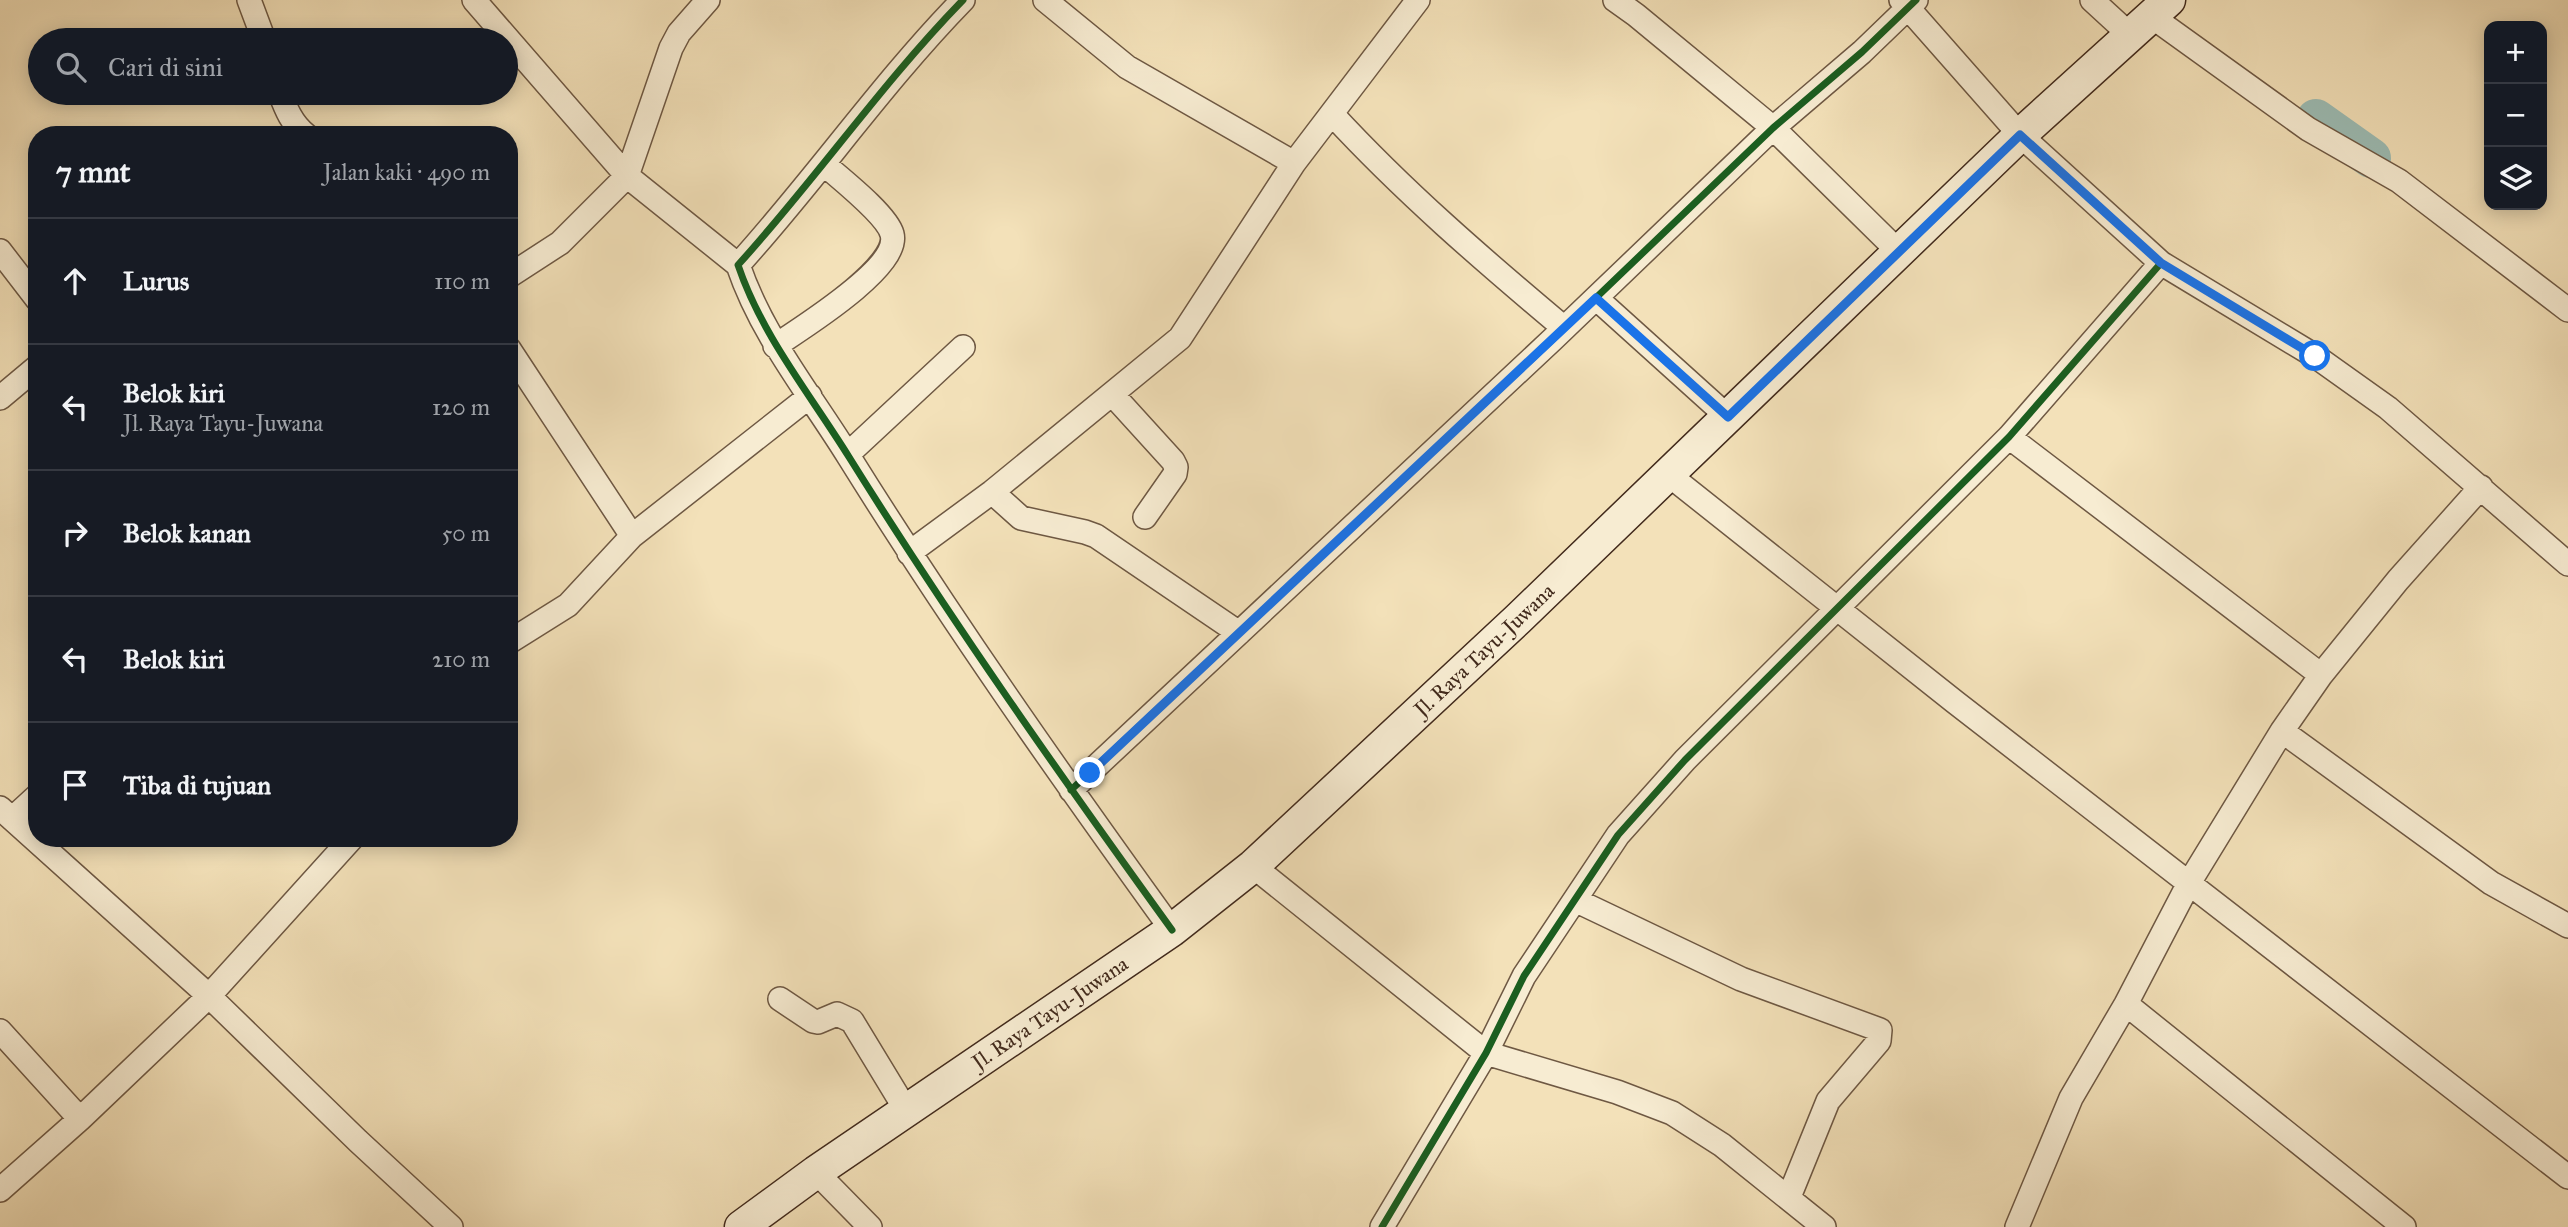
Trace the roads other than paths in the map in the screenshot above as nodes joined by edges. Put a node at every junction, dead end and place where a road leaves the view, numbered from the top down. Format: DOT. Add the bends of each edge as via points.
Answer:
graph roads {
  1 [pos="249,0"];
  2 [pos="474,0"];
  3 [pos="708,0"];
  4 [pos="963,0"];
  5 [pos="1045,0"];
  6 [pos="1418,0"];
  7 [pos="1615,0"];
  8 [pos="2092,0"];
  9 [pos="1908,3"];
  10 [pos="2150,17"];
  11 [pos="260,28"];
  12 [pos="498,28"];
  13 [pos="518,51"];
  14 [pos="285,105"];
  15 [pos="1332,114"];
  16 [pos="296,126"];
  17 [pos="1773,128"];
  18 [pos="2020,135"];
  19 [pos="1294,163"];
  20 [pos="825,165"];
  21 [pos="627,176"];
  22 [pos="0,251"];
  23 [pos="1899,252"];
  24 [pos="2161,263"];
  25 [pos="738,265"];
  26 [pos="518,270"];
  27 [pos="28,287"];
  28 [pos="1596,298"];
  29 [pos="2568,310"];
  30 [pos="1564,328"];
  31 [pos="775,346"];
  32 [pos="962,347"];
  33 [pos="518,363"];
  34 [pos="28,375"];
  35 [pos="1113,394"];
  36 [pos="810,396"];
  37 [pos="0,398"];
  38 [pos="1728,417"];
  39 [pos="2010,437"];
  40 [pos="848,454"];
  41 [pos="1669,475"];
  42 [pos="2482,487"];
  43 [pos="992,492"];
  44 [pos="1144,517"];
  45 [pos="632,536"];
  46 [pos="909,553"];
  47 [pos="2568,564"];
  48 [pos="1837,608"];
  49 [pos="1239,634"];
  50 [pos="518,636"];
  51 [pos="2321,675"];
  52 [pos="2282,731"];
  53 [pos="1071,790"];
  54 [pos="28,801"];
  55 [pos="6,813"];
  56 [pos="28,833"];
  57 [pos="44,847"];
  58 [pos="344,847"];
  59 [pos="1252,866"];
  60 [pos="2189,883"];
  61 [pos="1575,900"];
  62 [pos="2568,926"];
  63 [pos="1172,930"];
  64 [pos="209,996"];
  65 [pos="780,999"];
  66 [pos="2126,1004"];
  67 [pos="0,1031"];
  68 [pos="1486,1053"];
  69 [pos="906,1110"];
  70 [pos="80,1119"];
  71 [pos="816,1172"];
  72 [pos="2568,1177"];
  73 [pos="0,1190"];
  74 [pos="1789,1197"];
  75 [pos="451,1227"];
  76 [pos="741,1227"];
  77 [pos="870,1227"];
  78 [pos="1382,1227"];
  79 [pos="1824,1227"];
  80 [pos="2017,1227"];
  81 [pos="2404,1227"];
  1 -- 11 [label="street"];
  2 -- 12 [label="street"];
  3 -- 21 [label="street" via="671,48"];
  4 -- 20 [label="street"];
  5 -- 19 [label="street" via="1127,66"];
  6 -- 15 [label="street"];
  7 -- 17 [label="street"];
  8 -- 10 [label="street"];
  9 -- 17 [label="street" via="1862,52"];
  9 -- 18 [label="street"];
  10 -- 18 [label="main road, Jl. Raya Tayu-Juwana"];
  10 -- 29 [label="street" via="2308,129 2399,181"];
  13 -- 21 [label="street"];
  14 -- 16 [label="street"];
  15 -- 19 [label="street"];
  15 -- 30 [label="street" via="1382,168"];
  17 -- 23 [label="street"];
  17 -- 28 [label="street"];
  18 -- 23 [label="main road, Jl. Raya Tayu-Juwana"];
  18 -- 24 [label="street"];
  19 -- 35 [label="street" via="1180,338"];
  20 -- 25 [label="street"];
  20 -- 31 [label="street" via="882,218 892,232 893,244 859,285"];
  21 -- 25 [label="street"];
  21 -- 26 [label="street" via="560,243"];
  22 -- 27 [label="street"];
  23 -- 38 [label="main road, Jl. Raya Tayu-Juwana"];
  24 -- 39 [label="street"];
  24 -- 42 [label="street" via="2315,356 2388,408"];
  25 -- 31 [label="street"];
  28 -- 30 [label="street"];
  28 -- 38 [label="street"];
  30 -- 49 [label="street"];
  31 -- 36 [label="street"];
  32 -- 40 [label="street"];
  33 -- 45 [label="street"];
  34 -- 37 [label="street"];
  35 -- 43 [label="street"];
  35 -- 44 [label="street" via="1175,464 1175,474"];
  36 -- 40 [label="street"];
  36 -- 45 [label="street"];
  38 -- 41 [label="main road, Jl. Raya Tayu-Juwana"];
  39 -- 48 [label="street"];
  39 -- 51 [label="street"];
  40 -- 46 [label="street"];
  41 -- 48 [label="street"];
  41 -- 59 [label="main road, Jl. Raya Tayu-Juwana"];
  42 -- 47 [label="street"];
  42 -- 51 [label="street"];
  43 -- 46 [label="street"];
  43 -- 49 [label="street" via="1021,518 1096,536"];
  45 -- 50 [label="street" via="568,605"];
  46 -- 53 [label="street"];
  48 -- 60 [label="street"];
  48 -- 61 [label="street" via="1685,760 1619,835"];
  49 -- 53 [label="street"];
  51 -- 52 [label="street"];
  52 -- 60 [label="street"];
  52 -- 62 [label="street" via="2491,883"];
  53 -- 63 [label="street"];
  54 -- 55 [label="street"];
  55 -- 56 [label="street"];
  57 -- 64 [label="street"];
  58 -- 64 [label="street"];
  59 -- 63 [label="main road, Jl. Raya Tayu-Juwana"];
  59 -- 68 [label="street"];
  60 -- 66 [label="street"];
  60 -- 72 [label="street"];
  61 -- 68 [label="street" via="1524,976"];
  61 -- 74 [label="street" via="1741,979 1880,1030 1878,1041 1828,1101"];
  63 -- 69 [label="main road, Jl. Raya Tayu-Juwana"];
  64 -- 70 [label="street"];
  64 -- 75 [label="street"];
  65 -- 69 [label="street" via="813,1021 837,1014 852,1021"];
  66 -- 80 [label="street" via="2071,1098"];
  66 -- 81 [label="street"];
  67 -- 70 [label="street"];
  68 -- 74 [label="street" via="1672,1113"];
  68 -- 78 [label="street"];
  69 -- 71 [label="main road, Jl. Raya Tayu-Juwana"];
  70 -- 73 [label="street"];
  71 -- 76 [label="main road, Jl. Raya Tayu-Juwana"];
  71 -- 77 [label="street"];
  74 -- 79 [label="street"];
}
